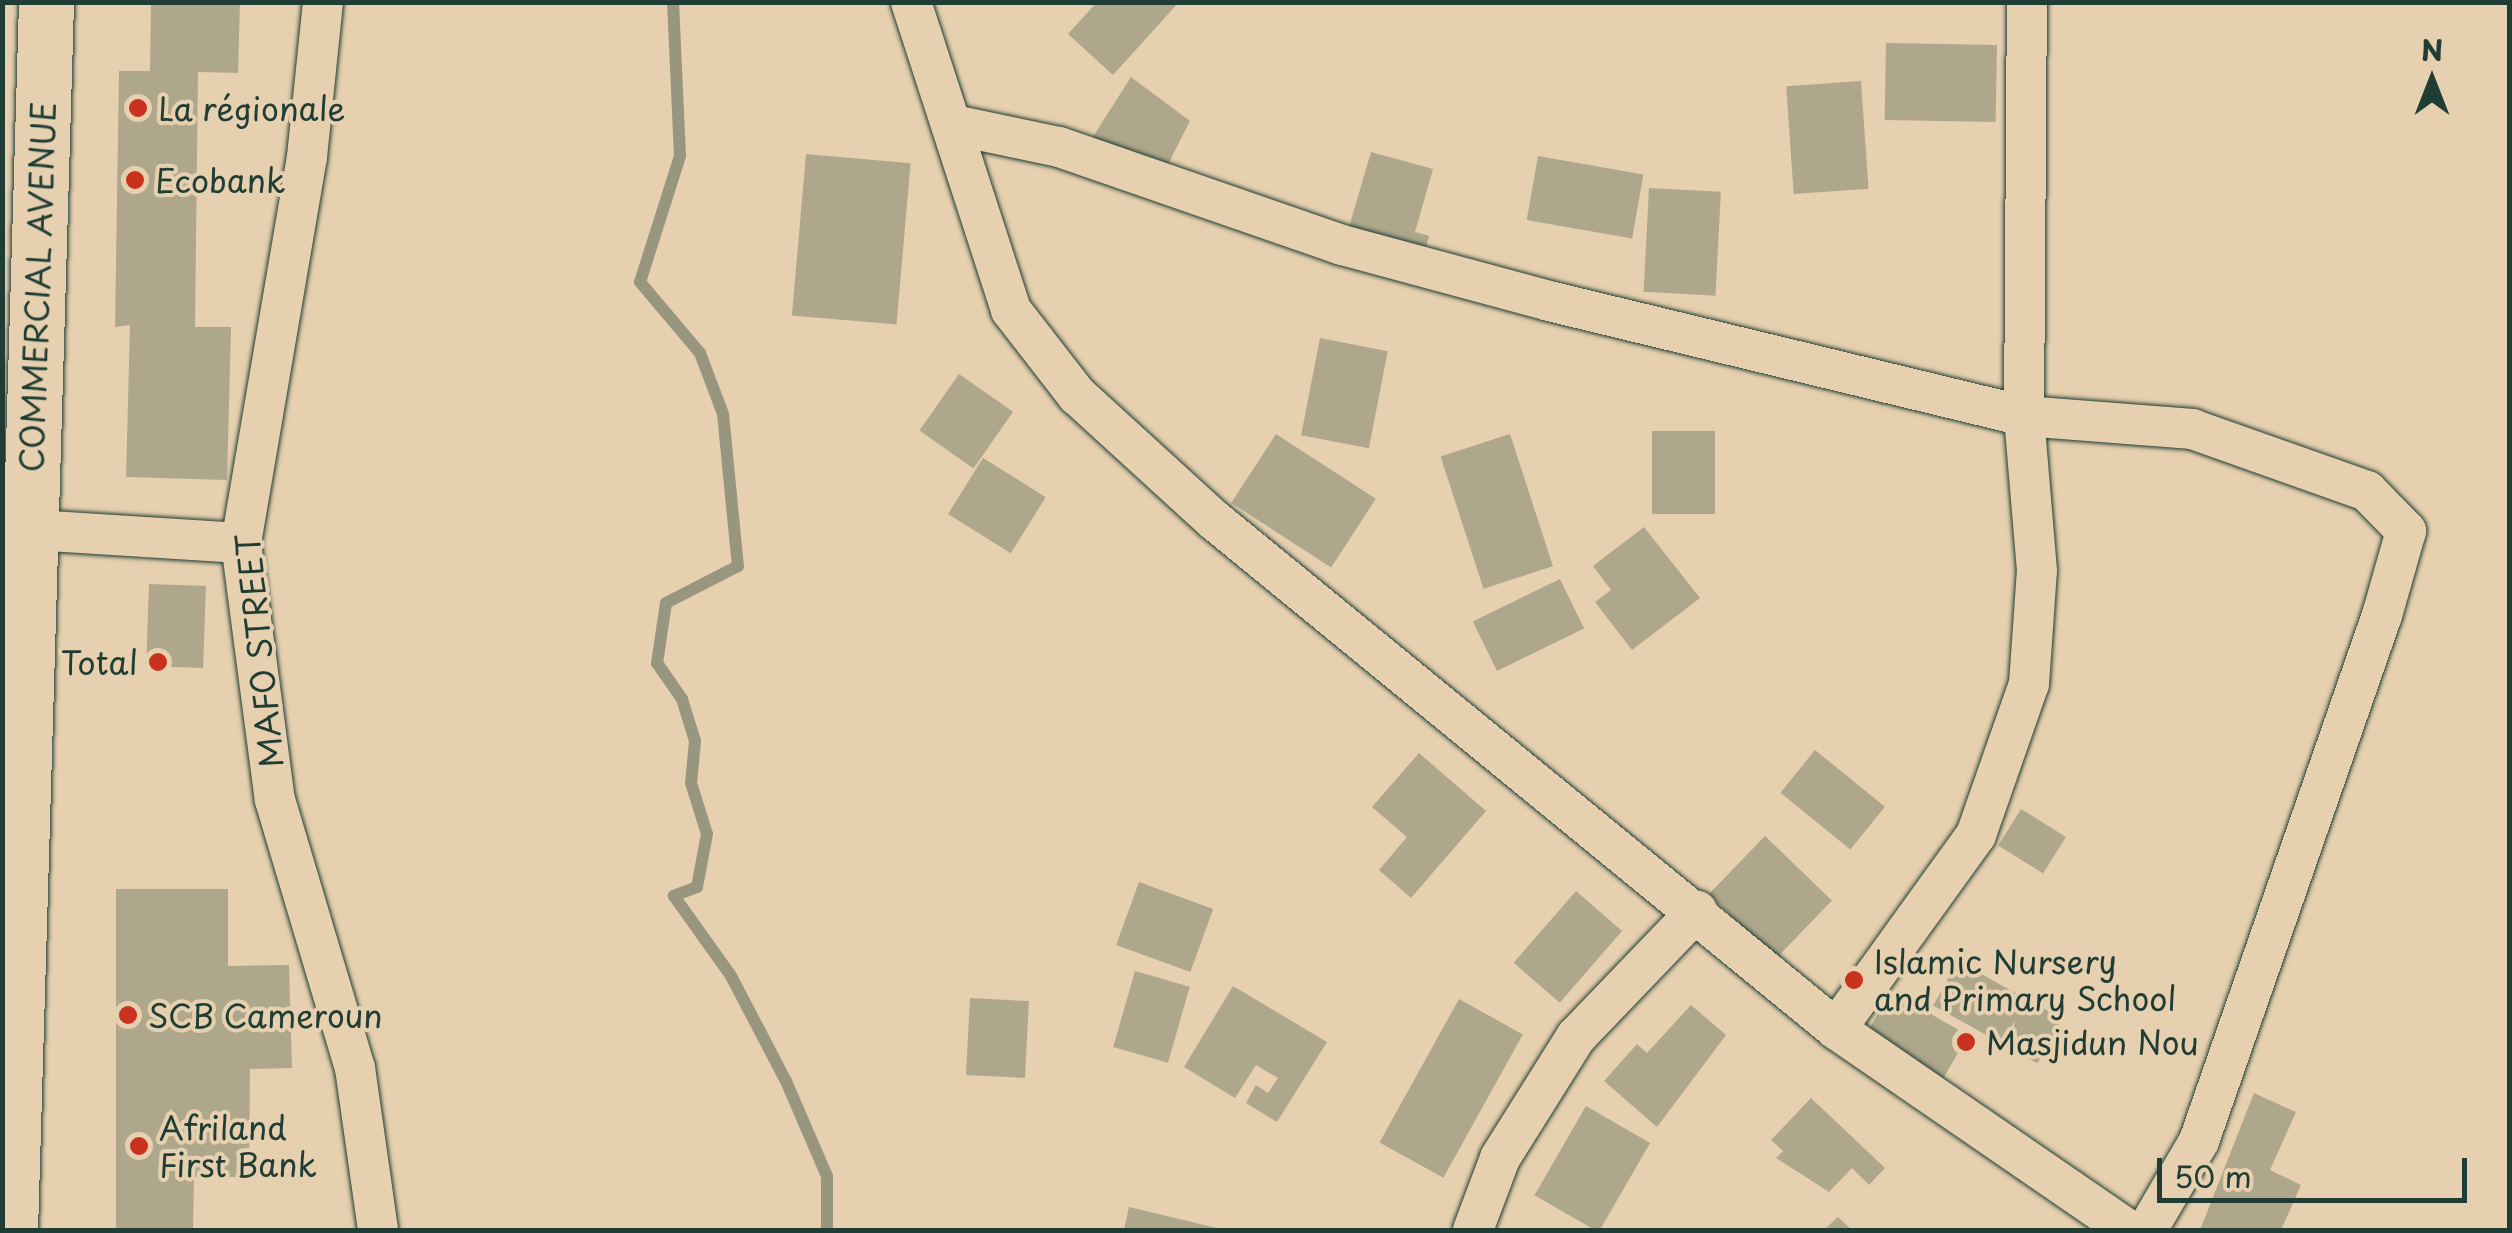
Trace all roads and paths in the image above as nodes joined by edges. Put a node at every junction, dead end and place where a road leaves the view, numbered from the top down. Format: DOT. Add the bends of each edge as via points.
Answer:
graph roads {
  1 [pos="46,2"];
  2 [pos="323,2"];
  3 [pos="911,2"];
  4 [pos="2027,2"];
  5 [pos="958,126"];
  6 [pos="19,378"];
  7 [pos="2024,416"];
  8 [pos="15,528"];
  9 [pos="242,543"];
  10 [pos="1697,911"];
  11 [pos="1836,1028"];
  12 [pos="8,1151"];
  13 [pos="10,1230"];
  14 [pos="378,1230"];
  15 [pos="1473,1230"];
  16 [pos="2129,1230"];
  17 [pos="2147,1230"];
  1 -- 6 [label="main road, COMMERCIAL AVENUE"];
  2 -- 9 [label="street, MAFO STREET"];
  3 -- 5 [label="street"];
  4 -- 7 [label="street"];
  5 -- 7 [label="street" via="1058,147 1342,244 1550,302"];
  5 -- 10 [label="street" via="1011,310 1077,394 1214,520"];
  6 -- 8 [label="main road, COMMERCIAL AVENUE"];
  7 -- 11 [label="street" via="2037,571 2028,684 1976,835"];
  7 -- 17 [label="street" via="2192,430 2367,491 2406,532 2212,1107"];
  8 -- 9 [label="street"];
  8 -- 12 [label="main road, COMMERCIAL AVENUE"];
  9 -- 14 [label="street, MAFO STREET" via="275,800 355,1068"];
  10 -- 11 [label="street"];
  10 -- 15 [label="street" via="1576,1037 1500,1158"];
  11 -- 16 [label="street"];
  12 -- 13 [label="main road, COMMERCIAL AVENUE"];
}
